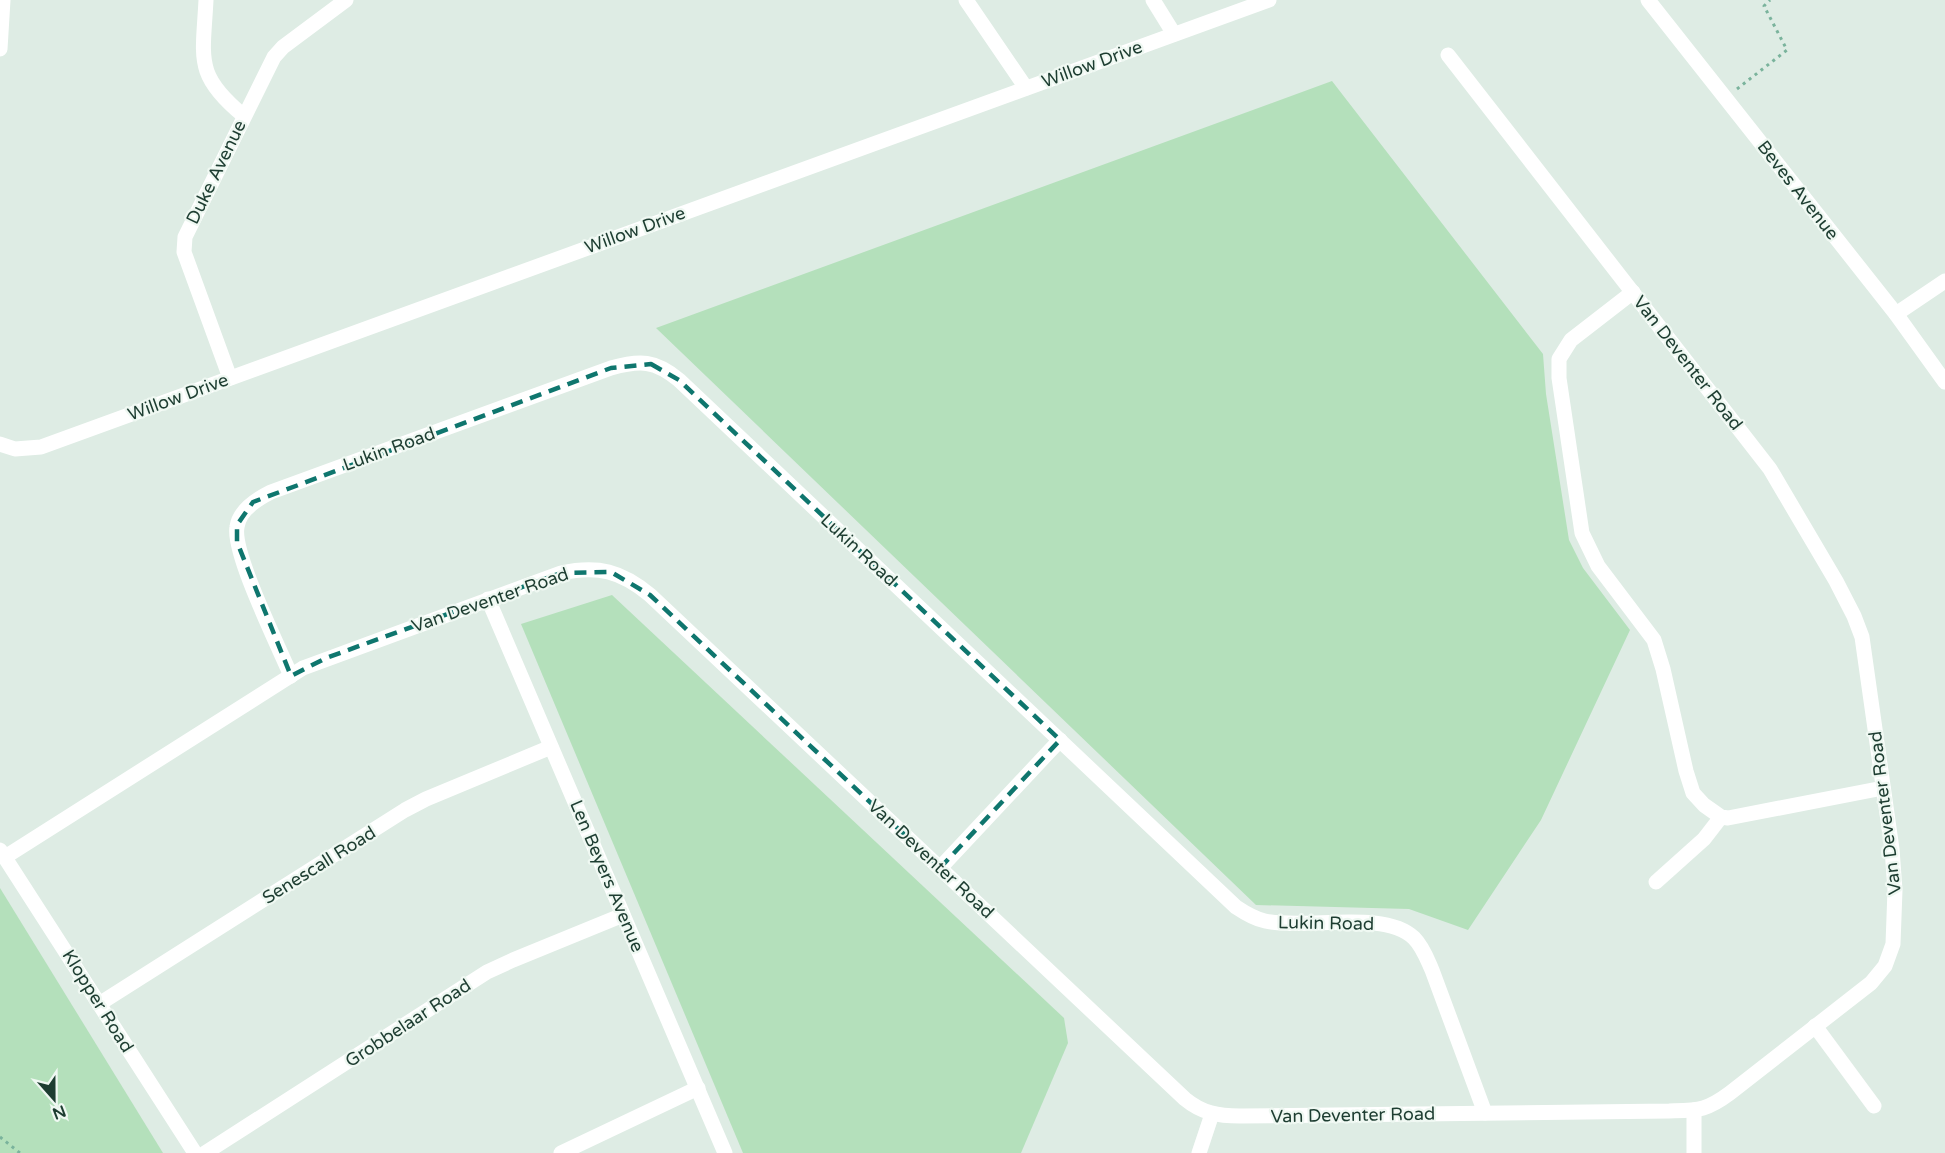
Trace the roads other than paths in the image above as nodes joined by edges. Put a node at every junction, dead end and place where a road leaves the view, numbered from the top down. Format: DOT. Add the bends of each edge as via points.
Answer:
graph roads {
  1 [pos="3,0"];
  2 [pos="206,0"];
  3 [pos="346,0"];
  4 [pos="966,0"];
  5 [pos="1153,0"];
  6 [pos="1269,0"];
  7 [pos="1648,0"];
  8 [pos="1174,34"];
  9 [pos="0,49"];
  10 [pos="1448,55"];
  11 [pos="1026,88"];
  12 [pos="244,116"];
  13 [pos="1945,281"];
  14 [pos="1633,292"];
  15 [pos="1896,314"];
  16 [pos="230,378"];
  17 [pos="1945,382"];
  18 [pos="0,444"];
  19 [pos="488,600"];
  20 [pos="291,676"];
  21 [pos="1060,740"];
  22 [pos="550,747"];
  23 [pos="1883,788"];
  24 [pos="1721,817"];
  25 [pos="2,853"];
  26 [pos="940,868"];
  27 [pos="1656,882"];
  28 [pos="623,915"];
  29 [pos="99,1004"];
  30 [pos="1815,1026"];
  31 [pos="698,1088"];
  32 [pos="1874,1106"];
  33 [pos="1694,1110"];
  34 [pos="1485,1113"];
  35 [pos="1212,1114"];
  36 [pos="195,1153"];
  37 [pos="205,1153"];
  38 [pos="561,1153"];
  39 [pos="725,1153"];
  40 [pos="1199,1153"];
  41 [pos="1694,1153"];
  1 -- 9 [label="street"];
  2 -- 12 [label="street" via="204,56 208,77 222,97"];
  3 -- 12 [label="street, Duke Avenue" via="278,51"];
  4 -- 11 [label="street"];
  5 -- 8 [label="street"];
  6 -- 8 [label="street, Willow Drive"];
  7 -- 15 [label="street, Beves Avenue"];
  8 -- 11 [label="street, Willow Drive"];
  10 -- 14 [label="street, Van Deventer Road"];
  11 -- 16 [label="street, Willow Drive"];
  12 -- 16 [label="street, Duke Avenue" via="184,243"];
  13 -- 15 [label="street"];
  14 -- 23 [label="street, Van Deventer Road" via="1776,477 1854,616 1863,643"];
  14 -- 24 [label="street" via="1571,340 1560,359 1559,386 1579,518 1593,559 1654,640 1690,785 1698,799"];
  15 -- 17 [label="street, Beves Avenue"];
  16 -- 18 [label="street, Willow Drive" via="41,447 15,449"];
  19 -- 20 [label="street, Van Deventer Road" via="326,658"];
  19 -- 22 [label="street, Len Beyers Avenue"];
  19 -- 26 [label="street, Van Deventer Road" via="578,569 611,572 627,578 650,595"];
  20 -- 21 [label="street, Lukin Road" via="237,542 237,525 254,501 611,368 644,362 679,380"];
  20 -- 25 [label="street, Van Deventer Road"];
  21 -- 26 [label="street"];
  21 -- 34 [label="street, Lukin Road" via="1249,915 1277,923 1384,924 1414,938 1431,970"];
  22 -- 28 [label="street, Len Beyers Avenue"];
  22 -- 29 [label="street, Senescall Road" via="405,810"];
  23 -- 24 [label="street"];
  23 -- 30 [label="street, Van Deventer Road" via="1894,867 1893,944 1879,976"];
  24 -- 27 [label="street" via="1704,839"];
  25 -- 29 [label="street, Klopper Road"];
  26 -- 35 [label="street, Van Deventer Road" via="1185,1099"];
  28 -- 31 [label="street, Len Beyers Avenue"];
  28 -- 37 [label="street, Grobbelaar Road" via="487,972"];
  29 -- 36 [label="street, Klopper Road"];
  30 -- 32 [label="street"];
  30 -- 33 [label="street, Van Deventer Road" via="1720,1101"];
  31 -- 38 [label="street"];
  31 -- 39 [label="street, Len Beyers Avenue"];
  33 -- 34 [label="street, Van Deventer Road"];
  33 -- 41 [label="street"];
  34 -- 35 [label="street, Van Deventer Road"];
  35 -- 40 [label="street"];
}
